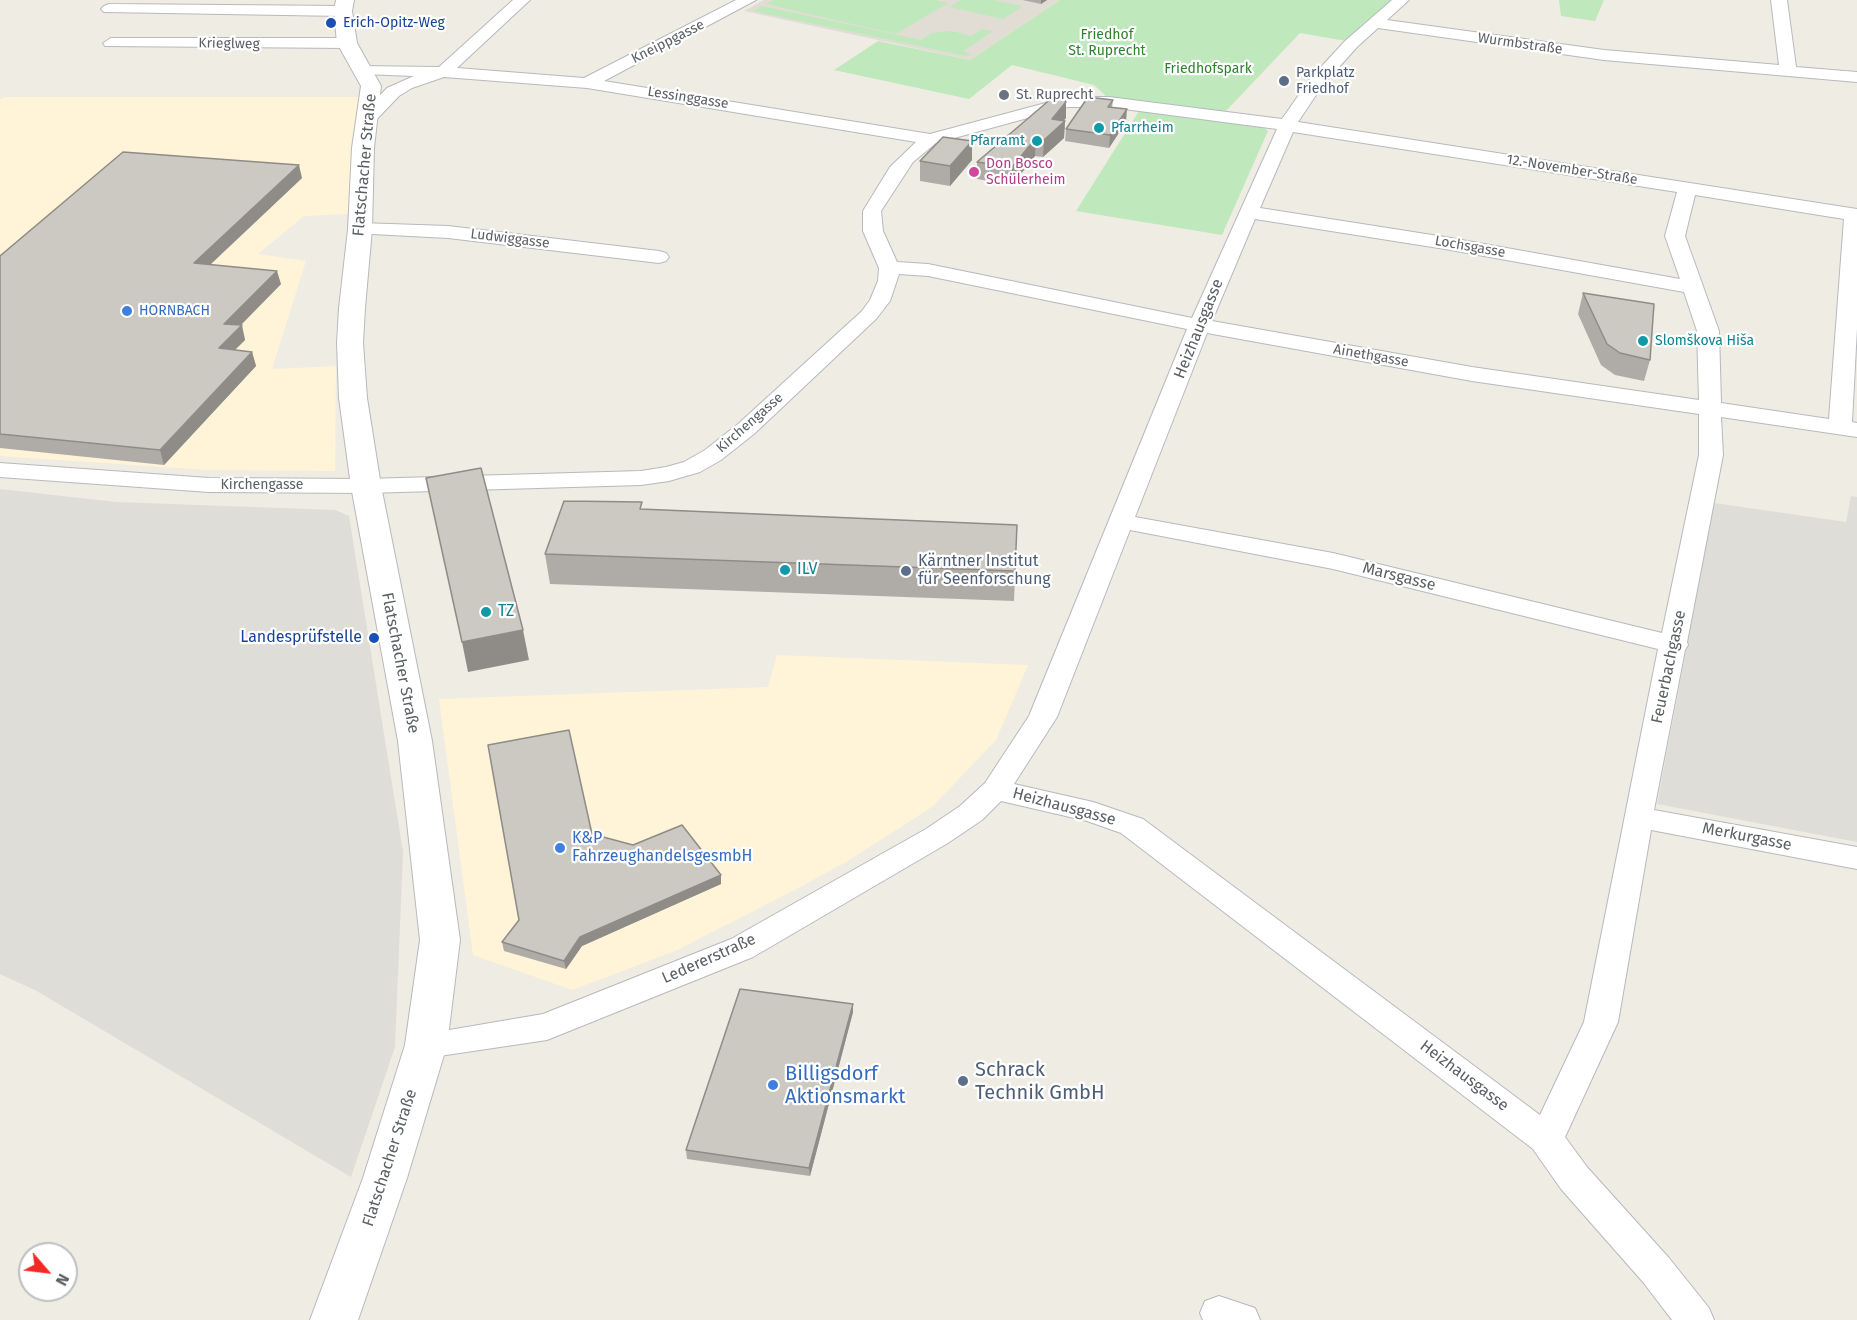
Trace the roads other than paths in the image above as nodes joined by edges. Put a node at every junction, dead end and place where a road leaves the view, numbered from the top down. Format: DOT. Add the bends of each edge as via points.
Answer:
graph roads {
  1 [pos="522,0"];
  2 [pos="748,0"];
  3 [pos="1779,0"];
  4 [pos="344,6"];
  5 [pos="109,9"];
  6 [pos="1388,11"];
  7 [pos="111,43"];
  8 [pos="347,43"];
  9 [pos="363,69"];
  10 [pos="1788,70"];
  11 [pos="443,72"];
  12 [pos="1857,77"];
  13 [pos="587,83"];
  14 [pos="369,117"];
  15 [pos="1287,125"];
  16 [pos="930,139"];
  17 [pos="1687,189"];
  18 [pos="1248,212"];
  19 [pos="1856,215"];
  20 [pos="360,229"];
  21 [pos="659,257"];
  22 [pos="889,268"];
  23 [pos="1692,287"];
  24 [pos="1202,326"];
  25 [pos="1709,410"];
  26 [pos="1848,429"];
  27 [pos="0,470"];
  28 [pos="366,486"];
  29 [pos="1120,521"];
  30 [pos="1675,645"];
  31 [pos="995,790"];
  32 [pos="1638,817"];
  33 [pos="1857,858"];
  34 [pos="426,1045"];
  35 [pos="1546,1139"];
  36 [pos="334,1320"];
  37 [pos="1695,1320"];
  1 -- 11 [label="street"];
  2 -- 13 [label="street, Kneippgasse"];
  3 -- 10 [label="street"];
  4 -- 5 [label="street"];
  4 -- 8 [label="street, Flatschacher Straße"];
  6 -- 10 [label="street, Wurmbstraße" via="1582,52"];
  6 -- 15 [label="street, Heizhausgasse" via="1316,83"];
  7 -- 8 [label="street, Krieglweg"];
  8 -- 9 [label="street, Flatschacher Straße"];
  9 -- 11 [label="street, Lessinggasse"];
  9 -- 14 [label="street, Flatschacher Straße" via="371,86"];
  10 -- 12 [label="street, Wurmbstraße"];
  11 -- 13 [label="street, Lessinggasse"];
  11 -- 14 [label="street, Lessinggasse" via="406,84"];
  13 -- 16 [label="street, Lessinggasse"];
  14 -- 20 [label="street, Flatschacher Straße" via="363,148"];
  15 -- 16 [label="street" via="1109,102 1068,102"];
  15 -- 17 [label="street, 12.-November-Straße"];
  15 -- 18 [label="street, Heizhausgasse"];
  16 -- 22 [label="street" via="896,171 872,211 873,231"];
  17 -- 19 [label="street, 12.-November-Straße"];
  17 -- 23 [label="street, Feuerbachgasse" via="1675,236"];
  18 -- 23 [label="street, Lochsgasse"];
  18 -- 24 [label="street, Heizhausgasse"];
  19 -- 26 [label="street"];
  20 -- 21 [label="street, Ludwiggasse" via="448,232"];
  20 -- 28 [label="street, Flatschacher Straße" via="350,343 353,398"];
  22 -- 24 [label="street, Ainethgasse" via="928,270"];
  22 -- 28 [label="street, Kirchengasse" via="880,301 869,315 746,429 692,467 641,478"];
  23 -- 25 [label="street, Feuerbachgasse" via="1708,331"];
  24 -- 25 [label="street, Ainethgasse"];
  24 -- 29 [label="street, Heizhausgasse"];
  25 -- 26 [label="street, Ainethgasse"];
  25 -- 30 [label="street, Feuerbachgasse" via="1711,455"];
  27 -- 28 [label="street, Kirchengasse" via="208,484"];
  28 -- 34 [label="street, Flatschacher Straße" via="415,741 440,940"];
  29 -- 30 [label="street, Marsgasse" via="1333,561"];
  29 -- 31 [label="street, Heizhausgasse" via="1043,717"];
  30 -- 32 [label="street, Feuerbachgasse"];
  31 -- 34 [label="street, Ledererstraße" via="971,813 937,836 742,948 547,1027"];
  31 -- 35 [label="street, Heizhausgasse" via="1093,812 1132,826"];
  32 -- 33 [label="street, Merkurgasse"];
  32 -- 35 [label="street, Feuerbachgasse" via="1601,1022"];
  34 -- 36 [label="street, Flatschacher Straße" via="385,1178"];
  35 -- 37 [label="street, Heizhausgasse" via="1574,1178"];
}
